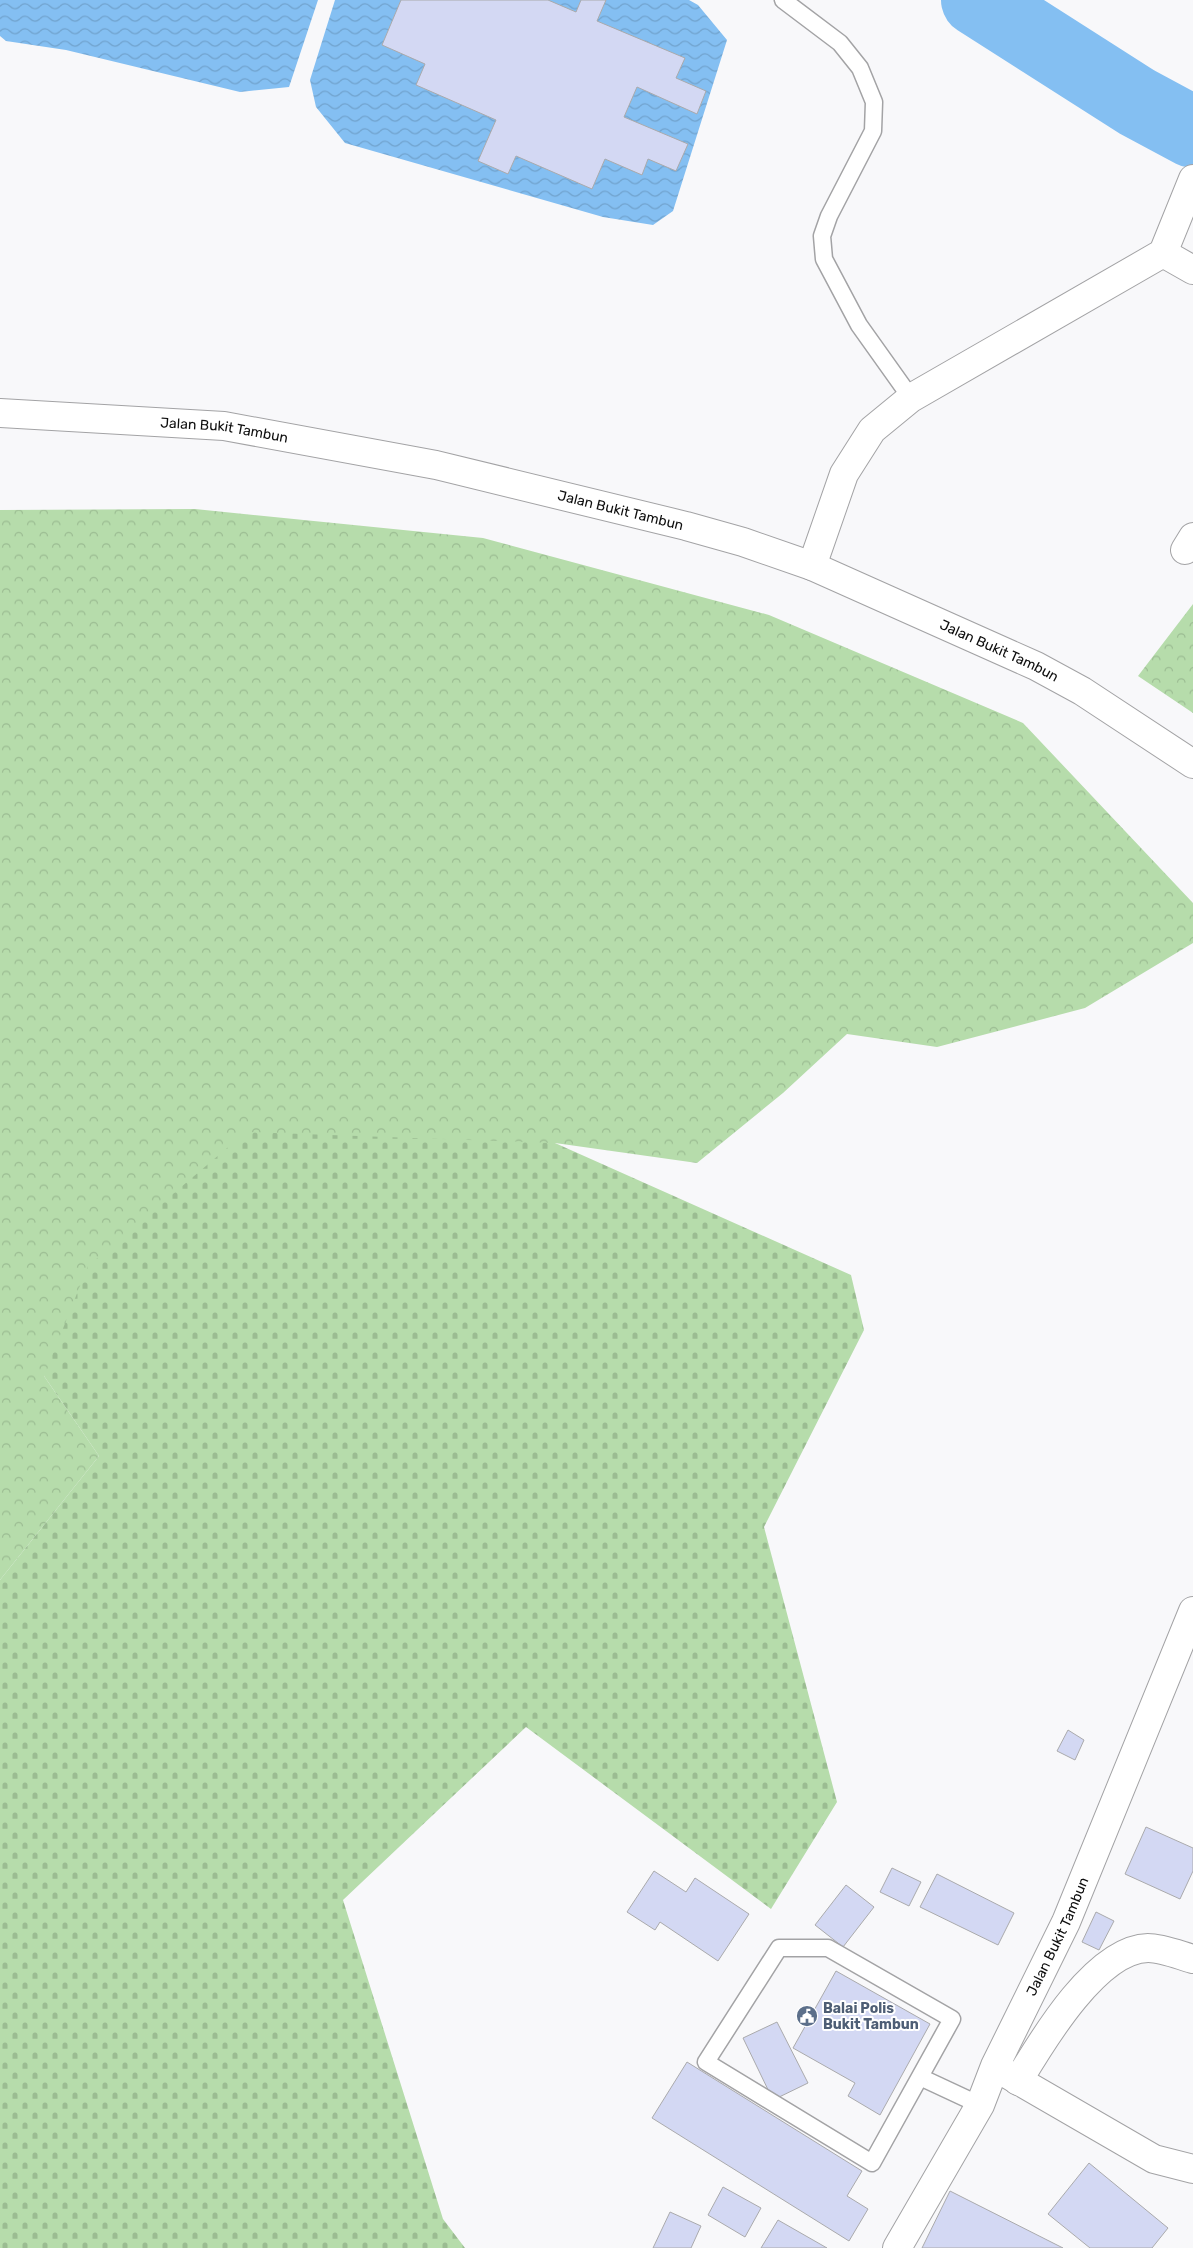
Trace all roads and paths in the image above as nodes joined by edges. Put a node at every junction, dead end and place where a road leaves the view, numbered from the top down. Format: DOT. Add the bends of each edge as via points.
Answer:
graph roads {
  1 [pos="783,0"];
  2 [pos="1193,179"];
  3 [pos="1163,253"];
  4 [pos="1193,270"];
  5 [pos="911,398"];
  6 [pos="0,413"];
  7 [pos="812,566"];
  8 [pos="1193,764"];
  9 [pos="1193,1611"];
  10 [pos="1193,1959"];
  11 [pos="994,2066"];
  12 [pos="920,2077"];
  13 [pos="1018,2081"];
  14 [pos="980,2105"];
  15 [pos="1193,2169"];
  16 [pos="897,2248"];
  1 -- 5 [label="lane" via="840,43 860,68 874,102 873,131 822,236 824,259 859,325"];
  2 -- 3 [label="street"];
  3 -- 4 [label="street"];
  3 -- 5 [label="street"];
  5 -- 7 [label="street" via="872,430 844,474"];
  6 -- 7 [label="street, Jalan Bukit Tambun" via="224,426 436,465 686,526"];
  7 -- 8 [label="street, Jalan Bukit Tambun" via="1036,666 1082,691"];
  9 -- 11 [label="street, Jalan Bukit Tambun" via="1066,1922"];
  10 -- 13 [label="street" via="1149,1948 1111,1961 1086,1984 1048,2033"];
  11 -- 13 [label="street"];
  11 -- 14 [label="street, Jalan Bukit Tambun"];
  12 -- 12 [label="lane" via="872,2163 706,2062 779,1948 828,1948 952,2019"];
  12 -- 14 [label="lane"];
  13 -- 15 [label="street" via="1154,2159"];
  14 -- 16 [label="street, Jalan Bukit Tambun"];
}
